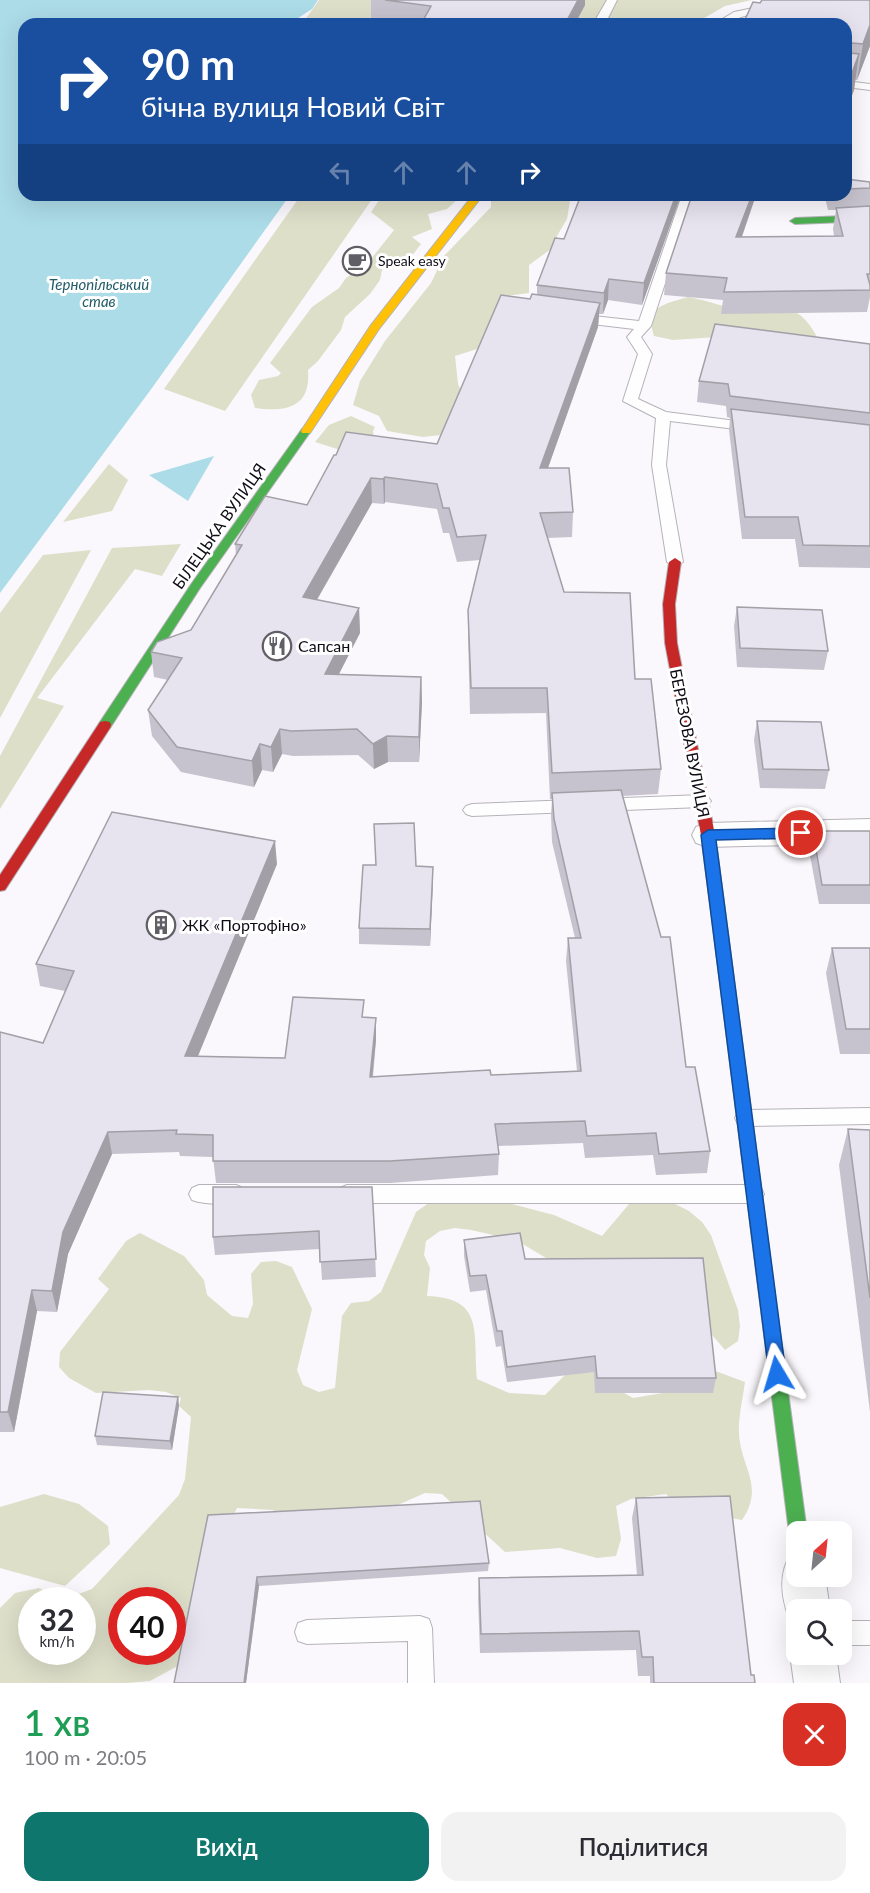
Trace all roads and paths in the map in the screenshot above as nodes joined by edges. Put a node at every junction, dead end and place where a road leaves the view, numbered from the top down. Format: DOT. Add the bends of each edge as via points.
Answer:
graph roads {
  1 [pos="612,0"];
  2 [pos="786,10"];
  3 [pos="602,18"];
  4 [pos="729,18"];
  5 [pos="852,85"];
  6 [pos="870,87"];
  7 [pos="473,201"];
  8 [pos="686,201"];
  9 [pos="870,218"];
  10 [pos="795,221"];
  11 [pos="563,316"];
  12 [pos="644,326"];
  13 [pos="663,416"];
  14 [pos="766,428"];
  15 [pos="675,562"];
  16 [pos="702,801"];
  17 [pos="472,810"];
  18 [pos="870,831"];
  19 [pos="708,835"];
  20 [pos="0,886"];
  21 [pos="870,1116"];
  22 [pos="745,1118"];
  23 [pos="199,1194"];
  24 [pos="258,1194"];
  25 [pos="329,1194"];
  26 [pos="754,1194"];
  27 [pos="797,1521"];
  28 [pos="307,1632"];
  29 [pos="852,1633"];
  30 [pos="870,1633"];
  31 [pos="815,1665"];
  32 [pos="421,1683"];
  33 [pos="817,1683"];
  1 -- 3 [label="lane"];
  2 -- 4 [label="lane" via="752,9"];
  5 -- 6 [label="lane"];
  7 -- 20 [label="street, БІЛЕЦЬКА ВУЛИЦЯ" via="375,327 196,586"];
  8 -- 12 [label="lane"];
  9 -- 10 [label="street"];
  11 -- 12 [label="lane"];
  12 -- 13 [label="lane" via="634,337 645,354 630,401"];
  13 -- 14 [label="lane"];
  13 -- 15 [label="lane" via="659,465"];
  15 -- 16 [label="street, БЕРЕЗОВА ВУЛИЦЯ" via="669,604 671,643"];
  16 -- 17 [label="lane"];
  16 -- 19 [label="street, БЕРЕЗОВА ВУЛИЦЯ"];
  18 -- 19 [label="street"];
  19 -- 22 [label="street, БЕРЕЗОВА ВУЛИЦЯ"];
  21 -- 22 [label="lane"];
  22 -- 26 [label="street, БЕРЕЗОВА ВУЛИЦЯ"];
  23 -- 24 [label="lane"];
  25 -- 26 [label="lane"];
  26 -- 27 [label="street, БЕРЕЗОВА ВУЛИЦЯ"];
  28 -- 32 [label="lane" via="420,1628"];
  29 -- 30 [label="lane"];
  31 -- 33 [label="street"];
}
